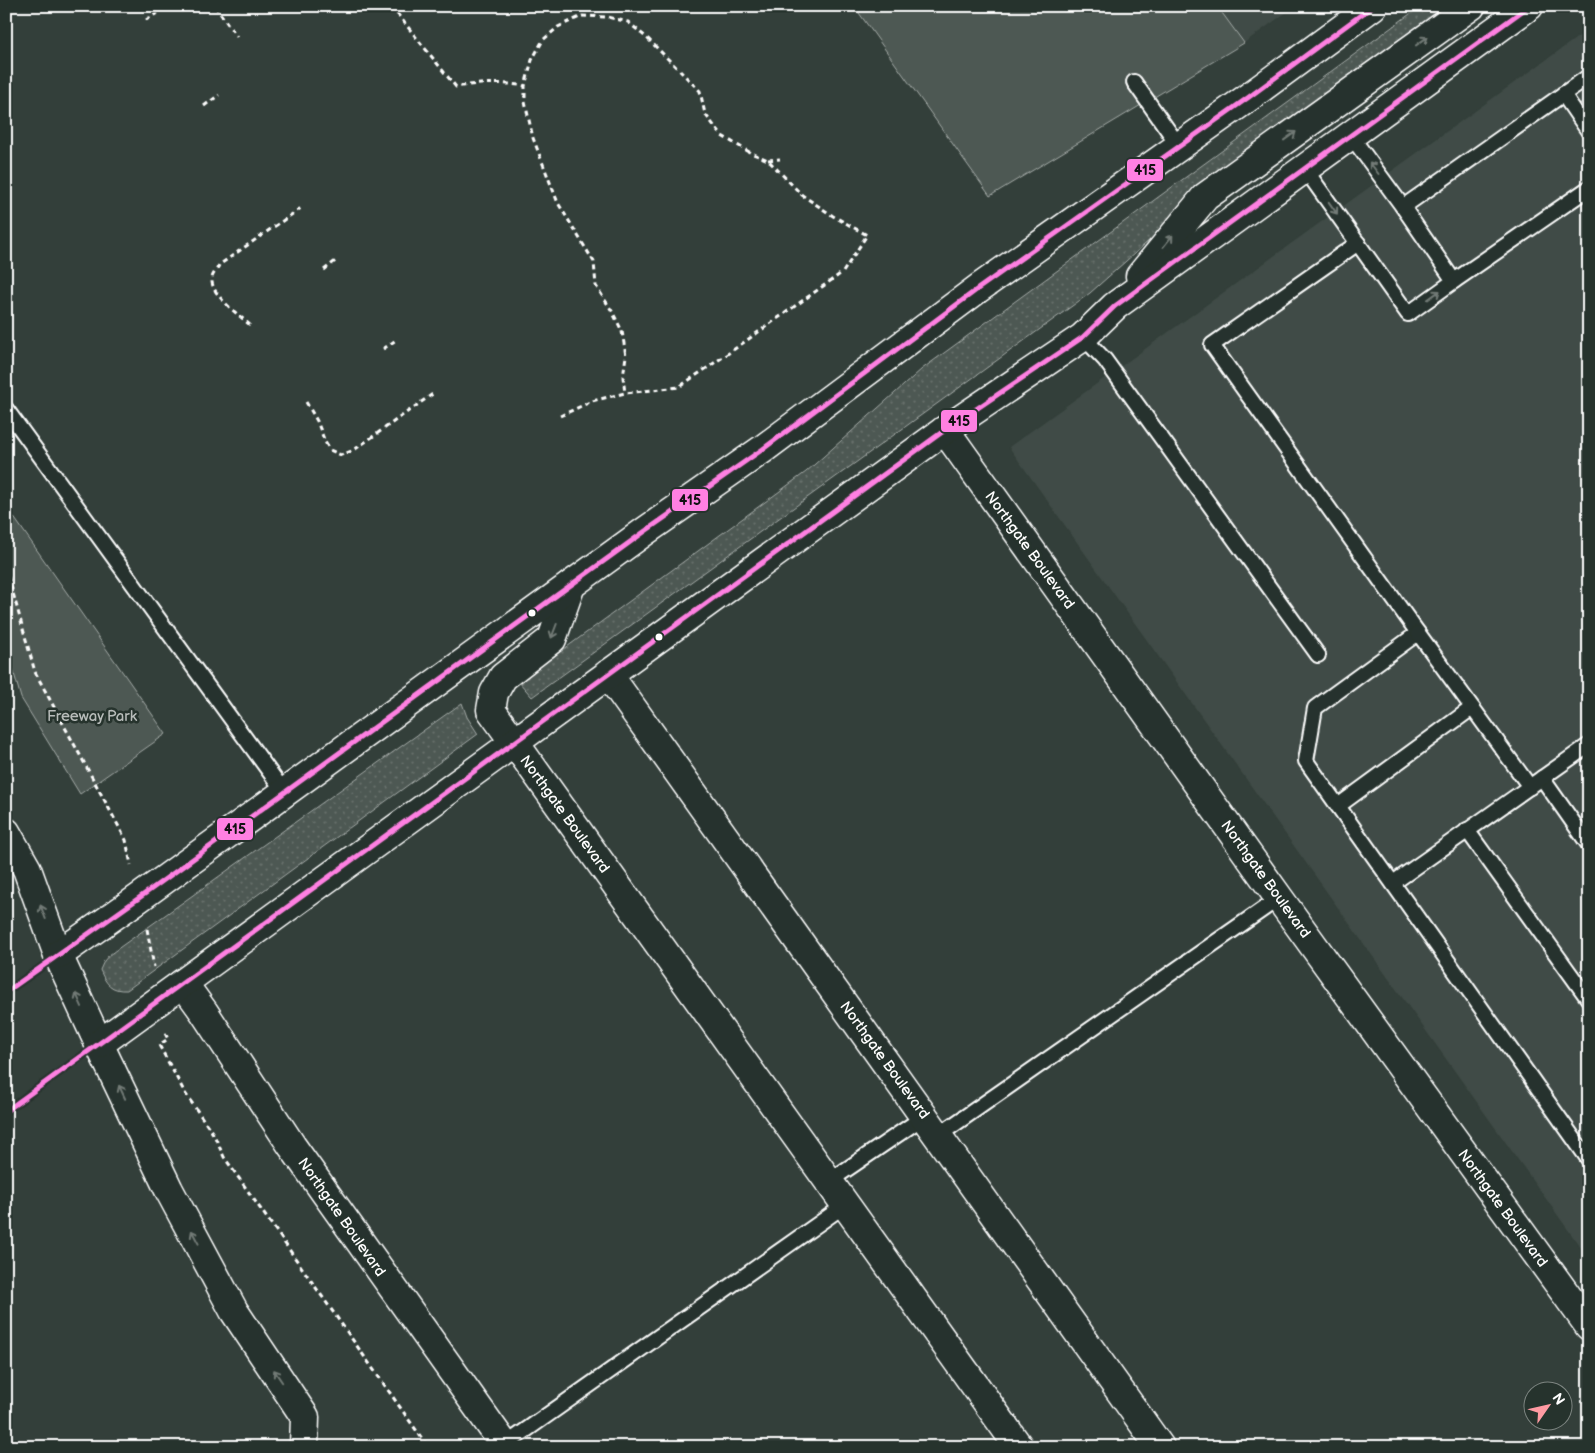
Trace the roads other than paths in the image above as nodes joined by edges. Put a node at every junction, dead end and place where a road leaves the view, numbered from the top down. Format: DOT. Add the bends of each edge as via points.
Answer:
graph roads {
  1 [pos="1373,6"];
  2 [pos="1472,6"];
  3 [pos="1528,6"];
  4 [pos="1589,76"];
  5 [pos="1134,82"];
  6 [pos="1563,94"];
  7 [pos="1589,132"];
  8 [pos="1351,136"];
  9 [pos="1179,146"];
  10 [pos="1305,169"];
  11 [pos="1589,188"];
  12 [pos="1403,207"];
  13 [pos="1358,242"];
  14 [pos="1454,280"];
  15 [pos="1115,306"];
  16 [pos="1083,337"];
  17 [pos="6,409"];
  18 [pos="945,430"];
  19 [pos="571,585"];
  20 [pos="1418,633"];
  21 [pos="1318,655"];
  22 [pos="608,674"];
  23 [pos="1472,708"];
  24 [pos="514,742"];
  25 [pos="1589,745"];
  26 [pos="1536,782"];
  27 [pos="285,793"];
  28 [pos="1338,806"];
  29 [pos="1467,830"];
  30 [pos="6,832"];
  31 [pos="1589,845"];
  32 [pos="1393,883"];
  33 [pos="1279,898"];
  34 [pos="58,955"];
  35 [pos="183,983"];
  36 [pos="1589,1000"];
  37 [pos="99,1044"];
  38 [pos="932,1126"];
  39 [pos="1589,1160"];
  40 [pos="828,1182"];
  41 [pos="845,1205"];
  42 [pos="1589,1326"];
  43 [pos="505,1446"];
  44 [pos="304,1447"];
  45 [pos="1019,1447"];
  46 [pos="1160,1447"];
  1 -- 9 [label="main road"];
  15 -- 2 [label="main road, one-way" via="1205,197"];
  3 -- 8 [label="main road"];
  4 -- 6 [label="lane"];
  5 -- 9 [label="lane"];
  6 -- 7 [label="lane"];
  6 -- 12 [label="lane"];
  8 -- 10 [label="main road"];
  12 -- 8 [label="lane, one-way"];
  9 -- 19 [label="main road"];
  10 -- 13 [label="lane, one-way"];
  10 -- 15 [label="main road"];
  11 -- 14 [label="lane"];
  12 -- 14 [label="lane"];
  13 -- 14 [label="lane, one-way" via="1408,314"];
  13 -- 20 [label="lane" via="1212,345"];
  15 -- 16 [label="main road"];
  16 -- 18 [label="main road"];
  16 -- 21 [label="lane" via="1104,360"];
  17 -- 27 [label="lane"];
  18 -- 22 [label="main road"];
  18 -- 33 [label="main road, Northgate Boulevard"];
  19 -- 24 [label="main road, Northgate Boulevard, one-way" via="552,639 503,677 494,693 492,710"];
  19 -- 27 [label="main road"];
  20 -- 23 [label="lane"];
  20 -- 28 [label="lane" via="1315,708 1306,761"];
  22 -- 24 [label="main road"];
  22 -- 38 [label="main road, Northgate Boulevard"];
  23 -- 26 [label="lane"];
  23 -- 28 [label="lane"];
  24 -- 35 [label="main road"];
  24 -- 40 [label="main road, Northgate Boulevard"];
  25 -- 26 [label="lane"];
  26 -- 29 [label="lane"];
  26 -- 31 [label="lane"];
  27 -- 34 [label="main road"];
  28 -- 32 [label="lane"];
  29 -- 32 [label="lane"];
  29 -- 36 [label="lane"];
  34 -- 30 [label="main road, one-way" via="28,869"];
  32 -- 39 [label="lane"];
  33 -- 38 [label="lane"];
  33 -- 42 [label="main road, Northgate Boulevard"];
  37 -- 34 [label="main road, one-way"];
  35 -- 37 [label="main road"];
  35 -- 43 [label="main road, Northgate Boulevard" via="292,1146"];
  44 -- 37 [label="main road, one-way" via="305,1417 234,1311 169,1190"];
  38 -- 40 [label="lane"];
  38 -- 46 [label="main road, Northgate Boulevard"];
  40 -- 41 [label="main road, Northgate Boulevard"];
  41 -- 43 [label="lane"];
  41 -- 45 [label="main road, Northgate Boulevard"];
}
